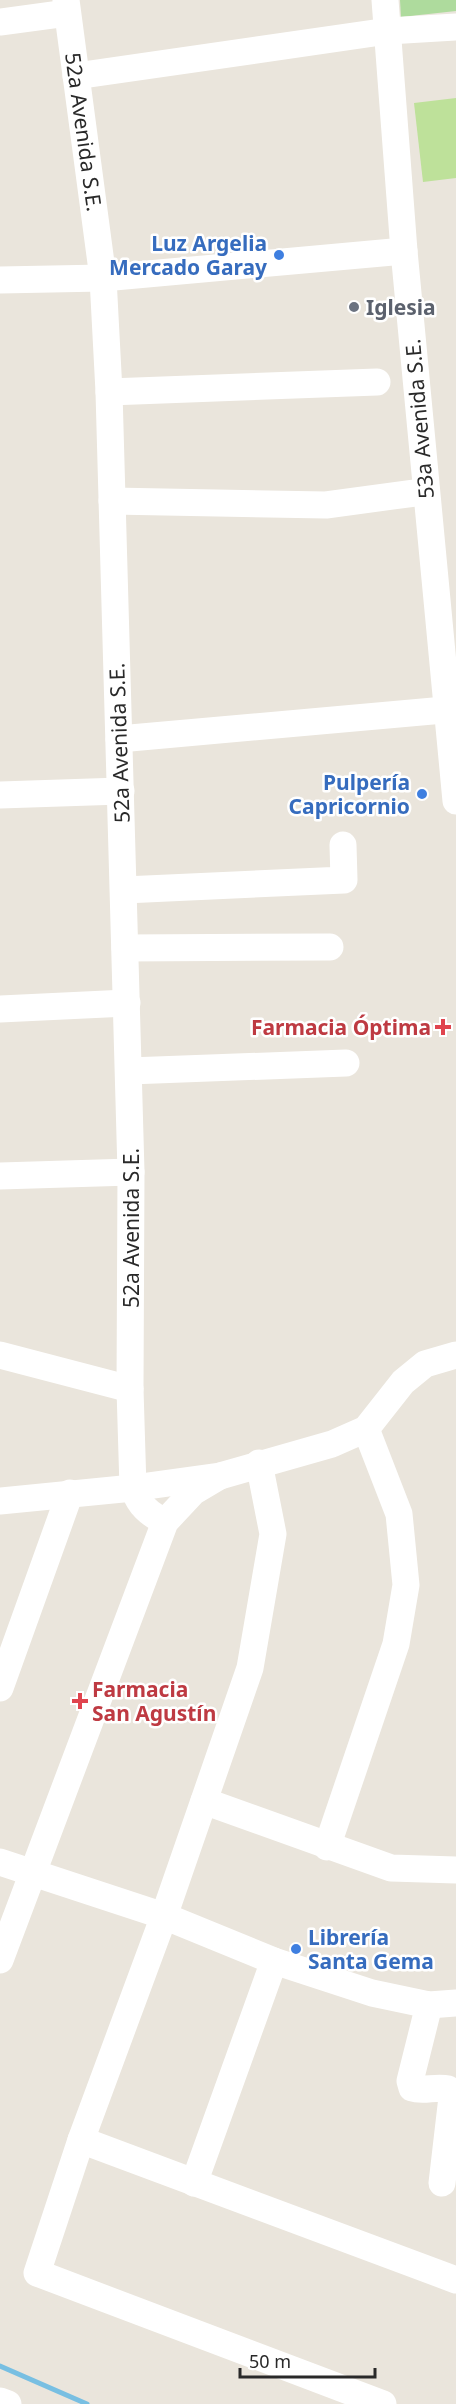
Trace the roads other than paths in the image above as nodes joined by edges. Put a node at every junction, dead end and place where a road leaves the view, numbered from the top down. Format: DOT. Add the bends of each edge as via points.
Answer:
graph roads {
  1 [pos="385,0"];
  2 [pos="66,6"];
  3 [pos="0,22"];
  4 [pos="456,27"];
  5 [pos="388,31"];
  6 [pos="76,76"];
  7 [pos="404,251"];
  8 [pos="103,278"];
  9 [pos="0,280"];
  10 [pos="377,382"];
  11 [pos="109,392"];
  12 [pos="416,493"];
  13 [pos="112,501"];
  14 [pos="445,582"];
  15 [pos="451,709"];
  16 [pos="119,739"];
  17 [pos="121,792"];
  18 [pos="0,795"];
  19 [pos="456,801"];
  20 [pos="343,845"];
  21 [pos="124,890"];
  22 [pos="330,946"];
  23 [pos="125,948"];
  24 [pos="127,1003"];
  25 [pos="0,1009"];
  26 [pos="346,1063"];
  27 [pos="129,1071"];
  28 [pos="131,1172"];
  29 [pos="0,1176"];
  30 [pos="0,1355"];
  31 [pos="456,1355"];
  32 [pos="130,1389"];
  33 [pos="366,1429"];
  34 [pos="259,1463"];
  35 [pos="220,1476"];
  36 [pos="133,1488"];
  37 [pos="70,1493"];
  38 [pos="0,1501"];
  39 [pos="165,1522"];
  40 [pos="0,1688"];
  41 [pos="204,1801"];
  42 [pos="327,1847"];
  43 [pos="0,1862"];
  44 [pos="456,1870"];
  45 [pos="32,1874"];
  46 [pos="164,1916"];
  47 [pos="0,1960"];
  48 [pos="274,1960"];
  49 [pos="456,2003"];
  50 [pos="429,2005"];
  51 [pos="81,2140"];
  52 [pos="194,2183"];
  53 [pos="442,2183"];
  54 [pos="456,2280"];
  55 [pos="0,2401"];
  56 [pos="8,2404"];
  57 [pos="383,2404"];
  1 -- 5 [label="street, 53a Avenida S.E."];
  2 -- 3 [label="street"];
  2 -- 6 [label="street, 52a Avenida S.E."];
  4 -- 5 [label="street"];
  5 -- 6 [label="street"];
  5 -- 7 [label="street, 53a Avenida S.E."];
  6 -- 8 [label="street, 52a Avenida S.E."];
  7 -- 8 [label="street"];
  7 -- 14 [label="street, 53a Avenida S.E."];
  8 -- 9 [label="street"];
  8 -- 11 [label="street, 52a Avenida S.E."];
  10 -- 11 [label="street"];
  11 -- 13 [label="street, 52a Avenida S.E."];
  12 -- 13 [label="street" via="326,506"];
  13 -- 16 [label="street, 52a Avenida S.E."];
  14 -- 15 [label="street, 53a Avenida S.E."];
  15 -- 16 [label="street"];
  15 -- 19 [label="street, 53a Avenida S.E."];
  16 -- 17 [label="street, 52a Avenida S.E."];
  17 -- 18 [label="street"];
  17 -- 21 [label="street, 52a Avenida S.E."];
  20 -- 21 [label="street" via="344,880"];
  21 -- 23 [label="street, 52a Avenida S.E."];
  22 -- 23 [label="street"];
  23 -- 24 [label="street, 52a Avenida S.E."];
  24 -- 25 [label="street"];
  24 -- 27 [label="street, 52a Avenida S.E."];
  26 -- 27 [label="street"];
  27 -- 28 [label="street, 52a Avenida S.E."];
  28 -- 29 [label="street"];
  28 -- 32 [label="street, 52a Avenida S.E."];
  30 -- 32 [label="street"];
  31 -- 33 [label="street" via="425,1364 403,1382"];
  32 -- 36 [label="street, 52a Avenida S.E."];
  33 -- 34 [label="street" via="332,1444"];
  33 -- 42 [label="street" via="399,1514 406,1586 396,1644"];
  34 -- 35 [label="street"];
  34 -- 41 [label="street" via="273,1534 250,1668"];
  35 -- 36 [label="street"];
  35 -- 39 [label="street" via="193,1492"];
  36 -- 37 [label="street"];
  36 -- 39 [label="street" via="148,1513"];
  37 -- 38 [label="street"];
  37 -- 40 [label="street"];
  39 -- 45 [label="street"];
  41 -- 42 [label="street"];
  41 -- 46 [label="street"];
  42 -- 44 [label="street" via="391,1868"];
  43 -- 45 [label="street"];
  45 -- 46 [label="street"];
  45 -- 47 [label="street"];
  46 -- 48 [label="street"];
  46 -- 51 [label="street"];
  48 -- 50 [label="street" via="372,1993"];
  48 -- 52 [label="street"];
  49 -- 50 [label="street"];
  50 -- 53 [label="street" via="410,2081 412,2088 420,2091 448,2089 452,2097"];
  51 -- 52 [label="street"];
  51 -- 57 [label="street" via="37,2273"];
  52 -- 54 [label="street"];
  55 -- 56 [label="street"];
}
